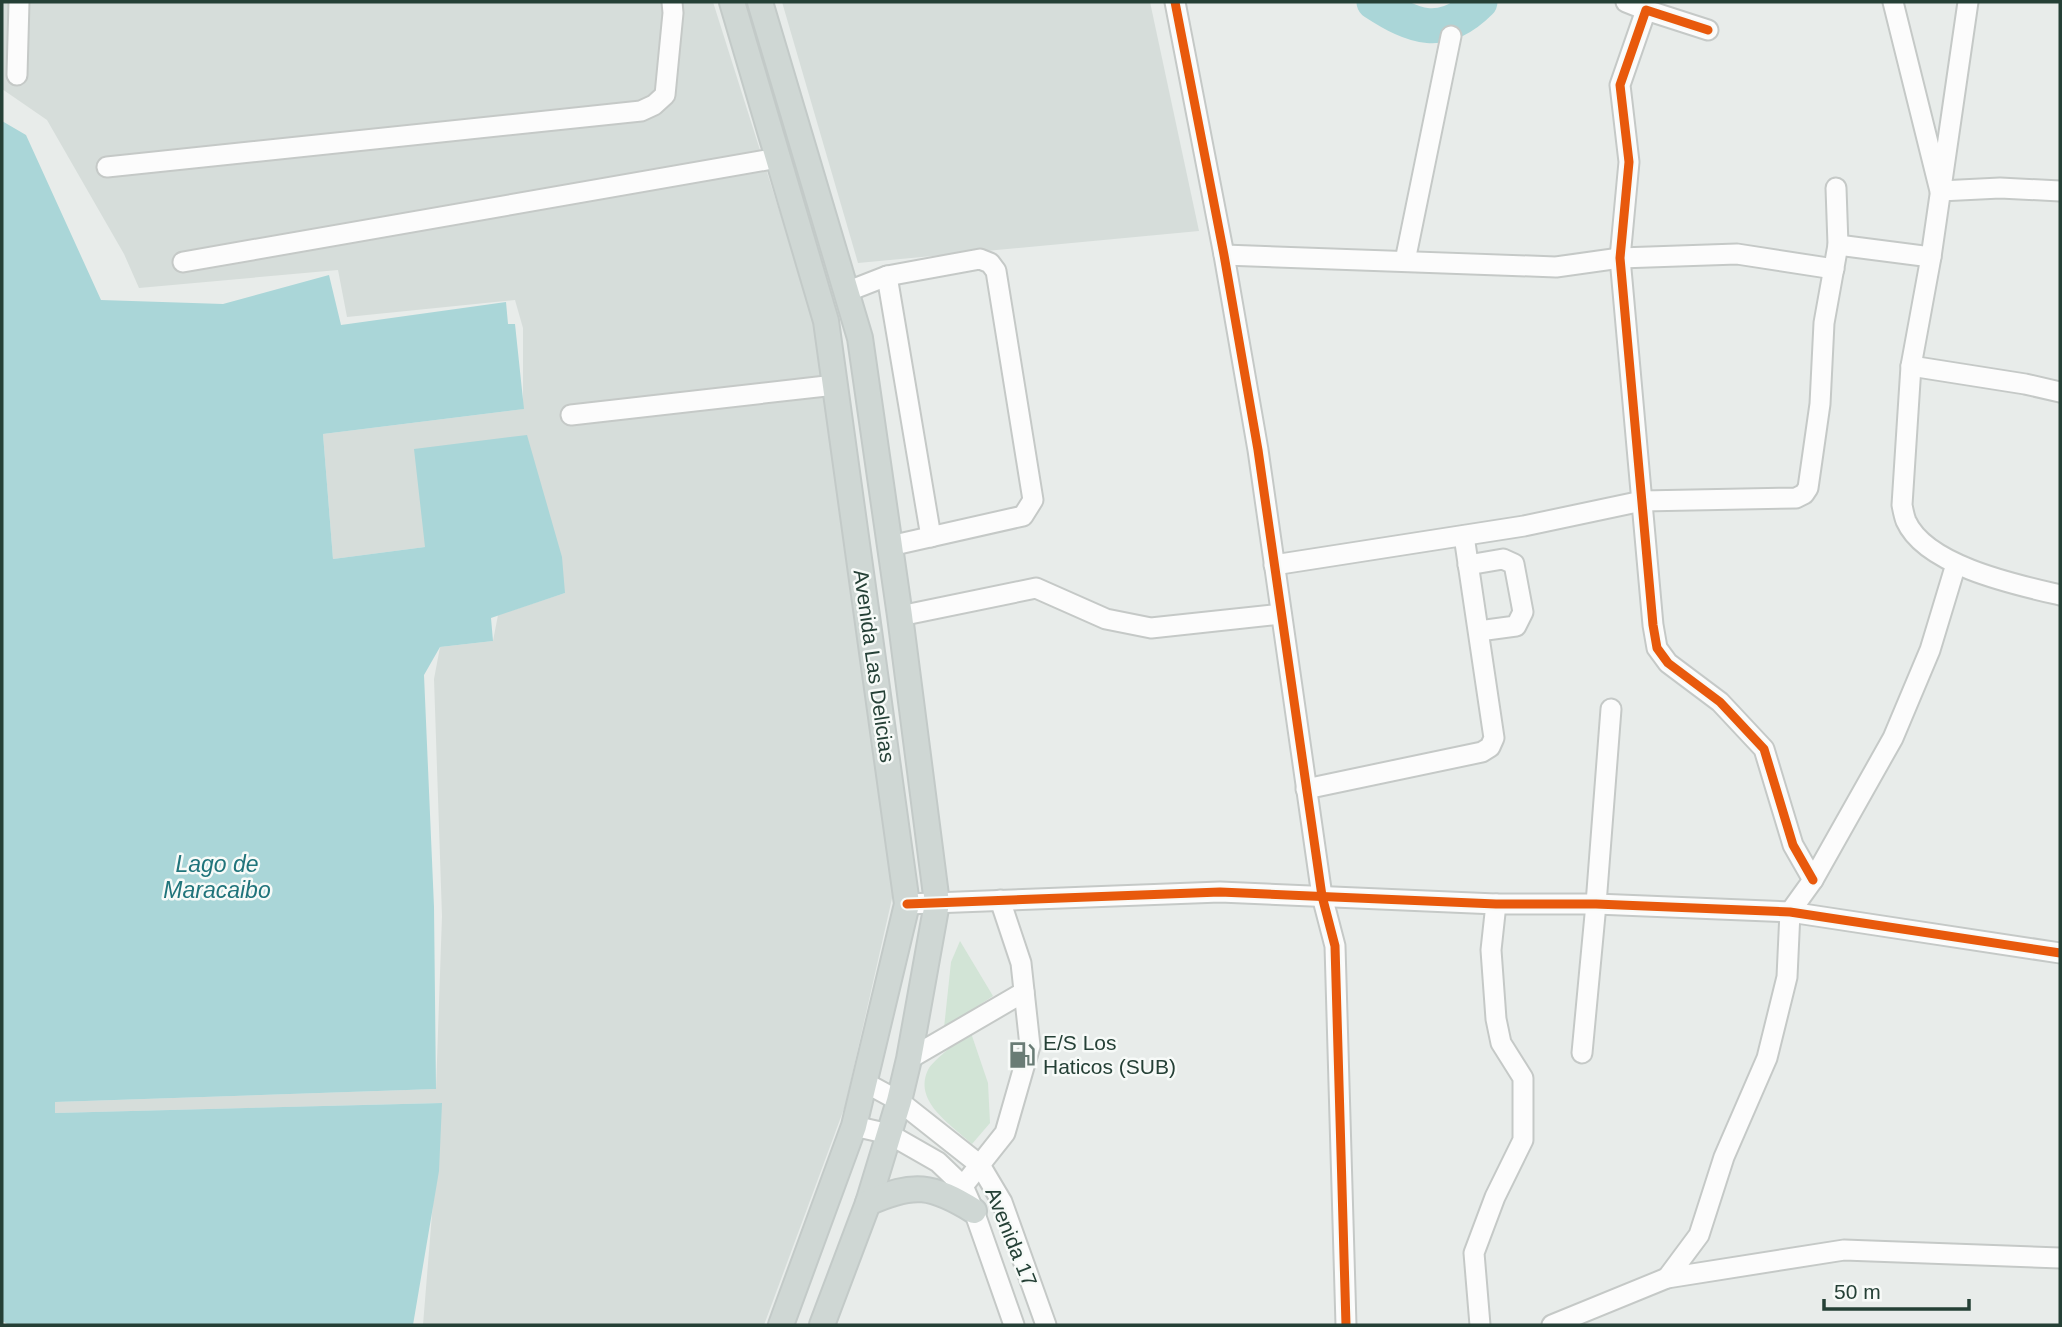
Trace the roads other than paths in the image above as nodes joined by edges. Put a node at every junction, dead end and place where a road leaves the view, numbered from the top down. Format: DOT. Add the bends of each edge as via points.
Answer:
graph roads {
  1 [pos="19,2"];
  2 [pos="672,2"];
  3 [pos="732,2"];
  4 [pos="760,2"];
  5 [pos="1175,2"];
  6 [pos="1626,2"];
  7 [pos="1893,2"];
  8 [pos="1968,2"];
  9 [pos="1646,10"];
  10 [pos="1708,30"];
  11 [pos="1451,36"];
  12 [pos="17,75"];
  13 [pos="778,158"];
  14 [pos="107,167"];
  15 [pos="1836,188"];
  16 [pos="1940,191"];
  17 [pos="2060,191"];
  18 [pos="1838,245"];
  19 [pos="1224,255"];
  20 [pos="1931,257"];
  21 [pos="1620,258"];
  22 [pos="1405,261"];
  23 [pos="183,262"];
  24 [pos="1834,269"];
  25 [pos="887,276"];
  26 [pos="846,292"];
  27 [pos="1911,366"];
  28 [pos="835,385"];
  29 [pos="2060,392"];
  30 [pos="571,415"];
  31 [pos="1642,501"];
  32 [pos="1464,536"];
  33 [pos="931,537"];
  34 [pos="890,546"];
  35 [pos="1956,564"];
  36 [pos="1274,565"];
  37 [pos="1468,565"];
  38 [pos="2060,595"];
  39 [pos="1281,614"];
  40 [pos="900,616"];
  41 [pos="1479,631"];
  42 [pos="904,648"];
  43 [pos="872,651"];
  44 [pos="1611,709"];
  45 [pos="1306,789"];
  46 [pos="1813,880"];
  47 [pos="1322,896"];
  48 [pos="1000,900"];
  49 [pos="937,903"];
  50 [pos="907,904"];
  51 [pos="1496,904"];
  52 [pos="1596,904"];
  53 [pos="1790,912"];
  54 [pos="2060,953"];
  55 [pos="1024,992"];
  56 [pos="1582,1054"];
  57 [pos="909,1059"];
  58 [pos="864,1082"];
  59 [pos="899,1101"];
  60 [pos="854,1126"];
  61 [pos="889,1135"];
  62 [pos="980,1165"];
  63 [pos="963,1186"];
  64 [pos="868,1203"];
  65 [pos="974,1211"];
  66 [pos="2060,1258"];
  67 [pos="1667,1278"];
  68 [pos="781,1325"];
  69 [pos="822,1325"];
  70 [pos="1014,1325"];
  71 [pos="1046,1325"];
  72 [pos="1346,1325"];
  73 [pos="1480,1325"];
  74 [pos="1552,1325"];
  1 -- 12 [label="street"];
  2 -- 14 [label="street" via="665,95 641,111"];
  3 -- 13 [label="main road, Avenida Las Delicias"];
  4 -- 26 [label="main road, Avenida Las Delicias"];
  5 -- 19 [label="street"];
  6 -- 9 [label="street"];
  7 -- 16 [label="street"];
  8 -- 16 [label="street"];
  9 -- 10 [label="street"];
  9 -- 21 [label="street" via="1620,85 1629,162"];
  11 -- 22 [label="street"];
  13 -- 23 [label="street"];
  13 -- 28 [label="main road, Avenida Las Delicias" via="826,321"];
  15 -- 18 [label="street"];
  16 -- 17 [label="street"];
  16 -- 20 [label="street"];
  18 -- 20 [label="street"];
  18 -- 24 [label="street"];
  19 -- 22 [label="street"];
  19 -- 36 [label="street"];
  20 -- 27 [label="street"];
  21 -- 22 [label="street" via="1556,267"];
  21 -- 24 [label="street" via="1737,254"];
  21 -- 31 [label="street"];
  24 -- 31 [label="street" via="1824,323 1820,404 1804,494 1796,498"];
  25 -- 26 [label="street"];
  25 -- 33 [label="street"];
  25 -- 33 [label="street" via="980,259 996,271 1033,500 1023,516"];
  26 -- 34 [label="main road, Avenida Las Delicias" via="860,338"];
  27 -- 29 [label="street"];
  27 -- 35 [label="street" via="1902,505 1906,522 1922,541"];
  28 -- 30 [label="street"];
  28 -- 43 [label="main road, Avenida Las Delicias"];
  31 -- 32 [label="street"];
  31 -- 46 [label="street" via="1657,648 1668,663 1720,702 1764,749 1793,845"];
  32 -- 36 [label="street"];
  32 -- 37 [label="street"];
  33 -- 34 [label="street"];
  34 -- 40 [label="main road, Avenida Las Delicias"];
  35 -- 38 [label="street"];
  35 -- 46 [label="street" via="1930,650 1893,738"];
  36 -- 39 [label="street"];
  37 -- 41 [label="street"];
  37 -- 41 [label="street" via="1503,559 1514,564 1524,612 1516,626"];
  39 -- 40 [label="street" via="1151,628 1106,619 1036,588"];
  39 -- 45 [label="street"];
  40 -- 42 [label="main road, Avenida Las Delicias"];
  41 -- 45 [label="street" via="1494,738 1490,747"];
  42 -- 43 [label="main road"];
  42 -- 49 [label="main road, Avenida Las Delicias"];
  43 -- 50 [label="main road, Avenida Las Delicias"];
  44 -- 52 [label="street"];
  45 -- 47 [label="street"];
  46 -- 53 [label="street"];
  47 -- 48 [label="street" via="1220,892"];
  47 -- 51 [label="street"];
  47 -- 72 [label="street" via="1335,946"];
  48 -- 49 [label="street"];
  48 -- 55 [label="street" via="1021,963"];
  49 -- 50 [label="street"];
  49 -- 57 [label="main road, Avenida Las Delicias"];
  50 -- 58 [label="main road, Avenida Las Delicias"];
  51 -- 52 [label="street"];
  51 -- 73 [label="street" via="1492,950 1496,1019 1501,1042 1523,1078 1523,1140 1474,1254"];
  52 -- 53 [label="street"];
  52 -- 56 [label="street"];
  53 -- 54 [label="street"];
  53 -- 67 [label="street" via="1787,977 1767,1058 1724,1157 1699,1235"];
  55 -- 57 [label="street"];
  55 -- 62 [label="street" via="1030,1046 1005,1133"];
  57 -- 59 [label="main road, Avenida Las Delicias"];
  58 -- 59 [label="street, Avenida 17"];
  58 -- 60 [label="main road, Avenida Las Delicias"];
  59 -- 61 [label="main road, Avenida Las Delicias"];
  59 -- 62 [label="street, Avenida 17"];
  60 -- 61 [label="street, Avenida 17"];
  60 -- 68 [label="main road, Avenida Las Delicias"];
  61 -- 63 [label="street, Avenida 17" via="938,1162"];
  61 -- 64 [label="main road, Avenida Las Delicias"];
  62 -- 63 [label="street"];
  62 -- 71 [label="street, Avenida 17" via="1002,1202"];
  63 -- 65 [label="street, Avenida 17"];
  64 -- 65 [label="main road" via="908,1188 947,1194"];
  64 -- 69 [label="main road, Avenida Las Delicias"];
  65 -- 70 [label="street, Avenida 17"];
  66 -- 67 [label="street" via="1844,1250"];
  67 -- 74 [label="street"];
}
